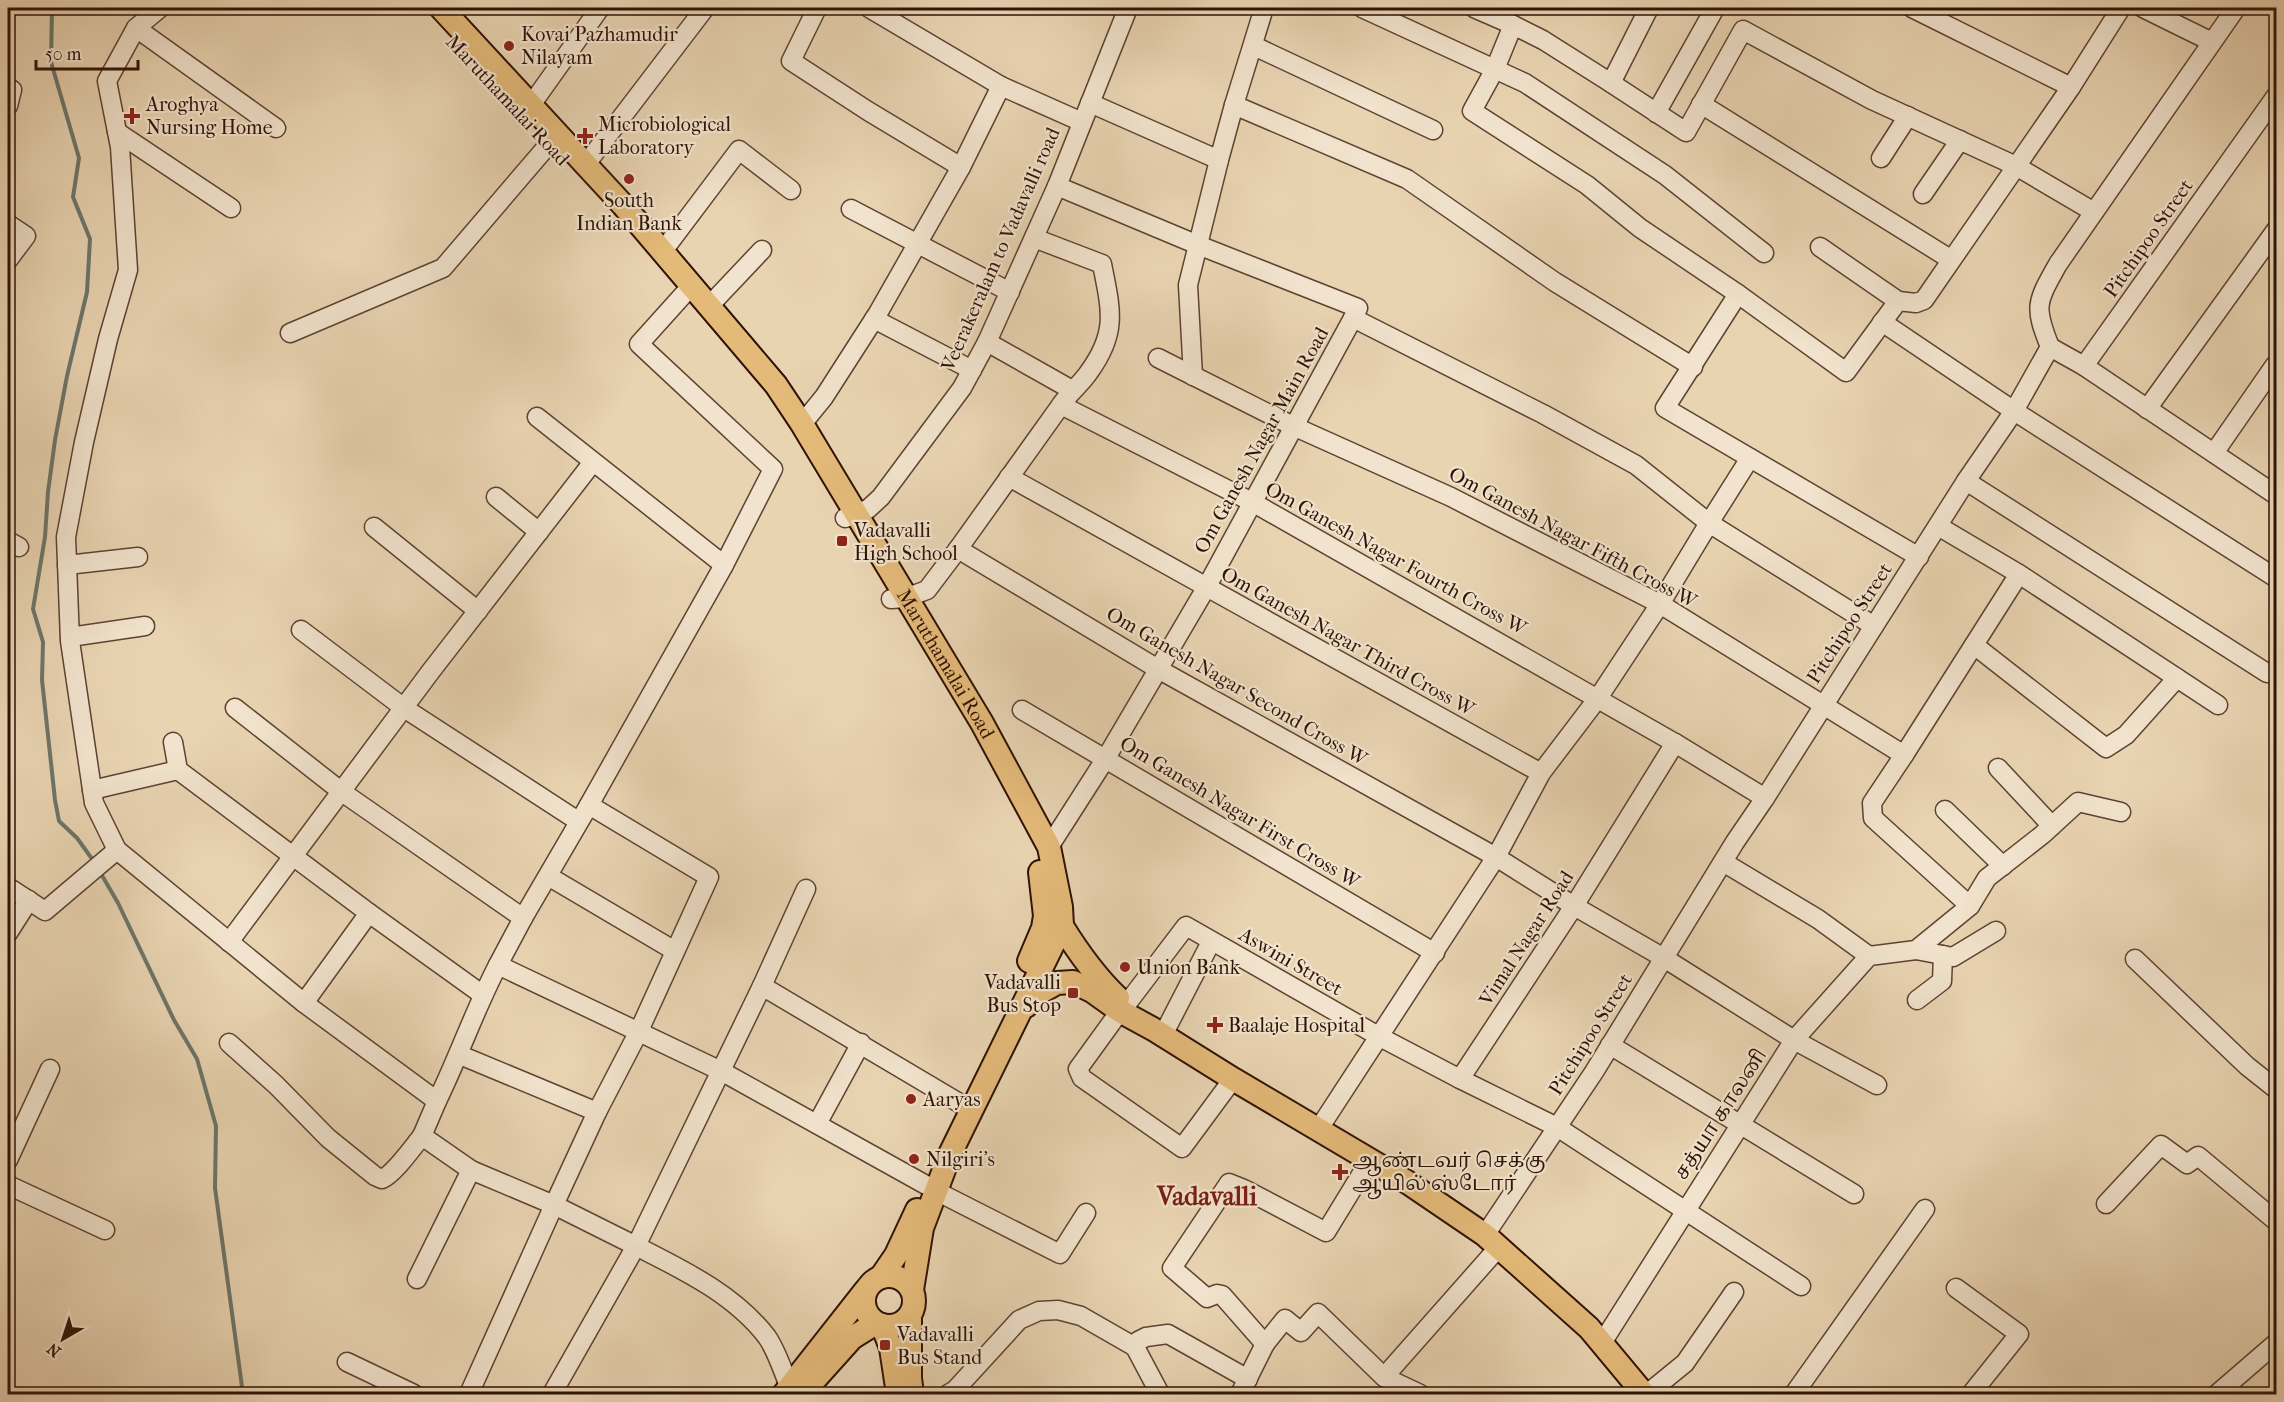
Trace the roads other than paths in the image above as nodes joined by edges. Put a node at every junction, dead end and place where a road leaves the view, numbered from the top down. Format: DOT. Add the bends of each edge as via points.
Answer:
graph roads {
  1 [pos="160,8"];
  2 [pos="423,8"];
  3 [pos="441,8"];
  4 [pos="600,8"];
  5 [pos="705,8"];
  6 [pos="818,8"];
  7 [pos="869,8"];
  8 [pos="1128,8"];
  9 [pos="1264,8"];
  10 [pos="1362,8"];
  11 [pos="1474,8"];
  12 [pos="1649,8"];
  13 [pos="1715,8"];
  14 [pos="1912,8"];
  15 [pos="2121,8"];
  16 [pos="2143,8"];
  17 [pos="2236,8"];
  18 [pos="1937,13"];
  19 [pos="1513,25"];
  20 [pos="136,28"];
  21 [pos="2212,42"];
  22 [pos="1254,46"];
  23 [pos="1495,69"];
  24 [pos="1611,83"];
  25 [pos="1001,86"];
  26 [pos="8,87"];
  27 [pos="2071,87"];
  28 [pos="2277,96"];
  29 [pos="1090,103"];
  30 [pos="1701,104"];
  31 [pos="531,105"];
  32 [pos="1234,105"];
  33 [pos="8,106"];
  34 [pos="1656,113"];
  35 [pos="1908,116"];
  36 [pos="1082,122"];
  37 [pos="276,128"];
  38 [pos="1433,130"];
  39 [pos="117,132"];
  40 [pos="1960,140"];
  41 [pos="549,144"];
  42 [pos="1881,158"];
  43 [pos="1219,160"];
  44 [pos="586,164"];
  45 [pos="2016,166"];
  46 [pos="961,168"];
  47 [pos="1057,186"];
  48 [pos="791,190"];
  49 [pos="1923,194"];
  50 [pos="231,208"];
  51 [pos="851,209"];
  52 [pos="2094,213"];
  53 [pos="8,224"];
  54 [pos="2275,237"];
  55 [pos="1034,238"];
  56 [pos="918,244"];
  57 [pos="1198,245"];
  58 [pos="1820,247"];
  59 [pos="762,250"];
  60 [pos="663,251"];
  61 [pos="1764,253"];
  62 [pos="1950,259"];
  63 [pos="8,260"];
  64 [pos="1010,292"];
  65 [pos="684,294"];
  66 [pos="1738,294"];
  67 [pos="1898,301"];
  68 [pos="709,306"];
  69 [pos="1353,318"];
  70 [pos="874,319"];
  71 [pos="1882,322"];
  72 [pos="290,333"];
  73 [pos="987,342"];
  74 [pos="2050,346"];
  75 [pos="1158,358"];
  76 [pos="2084,366"];
  77 [pos="2277,366"];
  78 [pos="1693,367"];
  79 [pos="972,370"];
  80 [pos="1193,376"];
  81 [pos="1072,390"];
  82 [pos="1061,405"];
  83 [pos="2147,408"];
  84 [pos="2014,411"];
  85 [pos="537,417"];
  86 [pos="802,424"];
  87 [pos="1293,426"];
  88 [pos="2214,453"];
  89 [pos="1750,458"];
  90 [pos="593,462"];
  91 [pos="1009,477"];
  92 [pos="1966,481"];
  93 [pos="2277,495"];
  94 [pos="496,496"];
  95 [pos="1252,502"];
  96 [pos="850,515"];
  97 [pos="1709,524"];
  98 [pos="1938,526"];
  99 [pos="374,527"];
  100 [pos="539,532"];
  101 [pos="958,549"];
  102 [pos="138,557"];
  103 [pos="1919,557"];
  104 [pos="67,565"];
  105 [pos="724,565"];
  106 [pos="2019,574"];
  107 [pos="2277,578"];
  108 [pos="1206,588"];
  109 [pos="898,598"];
  110 [pos="1660,603"];
  111 [pos="478,611"];
  112 [pos="145,626"];
  113 [pos="1874,626"];
  114 [pos="301,630"];
  115 [pos="70,637"];
  116 [pos="1974,645"];
  117 [pos="1158,669"];
  118 [pos="2267,673"];
  119 [pos="2177,678"];
  120 [pos="1598,698"];
  121 [pos="2218,705"];
  122 [pos="1823,706"];
  123 [pos="235,708"];
  124 [pos="404,708"];
  125 [pos="1022,710"];
  126 [pos="173,742"];
  127 [pos="1675,742"];
  128 [pos="1904,755"];
  129 [pos="1106,758"];
  130 [pos="1998,768"];
  131 [pos="178,770"];
  132 [pos="1540,773"];
  133 [pos="92,790"];
  134 [pos="342,792"];
  135 [pos="1766,798"];
  136 [pos="589,805"];
  137 [pos="1945,810"];
  138 [pos="2121,812"];
  139 [pos="579,821"];
  140 [pos="2052,826"];
  141 [pos="1049,847"];
  142 [pos="117,850"];
  143 [pos="294,856"];
  144 [pos="1496,858"];
  145 [pos="1723,862"];
  146 [pos="2003,866"];
  147 [pos="549,876"];
  148 [pos="8,887"];
  149 [pos="806,889"];
  150 [pos="29,900"];
  151 [pos="1574,906"];
  152 [pos="1970,906"];
  153 [pos="369,913"];
  154 [pos="523,918"];
  155 [pos="1053,927"];
  156 [pos="1996,931"];
  157 [pos="8,933"];
  158 [pos="228,942"];
  159 [pos="1211,942"];
  160 [pos="1916,950"];
  161 [pos="675,951"];
  162 [pos="1435,952"];
  163 [pos="1943,955"];
  164 [pos="1869,956"];
  165 [pos="1664,958"];
  166 [pos="2135,959"];
  167 [pos="1048,961"];
  168 [pos="498,965"];
  169 [pos="1073,982"];
  170 [pos="1019,985"];
  171 [pos="762,986"];
  172 [pos="1106,987"];
  173 [pos="483,995"];
  174 [pos="1917,1000"];
  175 [pos="304,1003"];
  176 [pos="1123,1008"];
  177 [pos="1018,1014"];
  178 [pos="1158,1032"];
  179 [pos="638,1033"];
  180 [pos="1380,1037"];
  181 [pos="1794,1040"];
  182 [pos="229,1043"];
  183 [pos="861,1043"];
  184 [pos="1610,1046"];
  185 [pos="460,1055"];
  186 [pos="50,1069"];
  187 [pos="721,1071"];
  188 [pos="1233,1079"];
  189 [pos="1460,1079"];
  190 [pos="1877,1085"];
  191 [pos="2277,1089"];
  192 [pos="437,1101"];
  193 [pos="961,1104"];
  194 [pos="597,1112"];
  195 [pos="817,1124"];
  196 [pos="1740,1124"];
  197 [pos="1557,1127"];
  198 [pos="1318,1130"];
  199 [pos="422,1136"];
  200 [pos="8,1160"];
  201 [pos="1370,1160"];
  202 [pos="471,1170"];
  203 [pos="8,1185"];
  204 [pos="931,1188"];
  205 [pos="1854,1194"];
  206 [pos="2106,1204"];
  207 [pos="554,1205"];
  208 [pos="1925,1209"];
  209 [pos="1685,1210"];
  210 [pos="1086,1213"];
  211 [pos="2277,1221"];
  212 [pos="105,1230"];
  213 [pos="1492,1242"];
  214 [pos="636,1246"];
  215 [pos="417,1280"];
  216 [pos="873,1284"];
  217 [pos="1801,1286"];
  218 [pos="1956,1288"];
  219 [pos="912,1290"];
  220 [pos="1734,1292"];
  221 [pos="910,1315"];
  222 [pos="879,1324"];
  223 [pos="1602,1343"];
  224 [pos="1265,1344"];
  225 [pos="2276,1345"];
  226 [pos="1135,1347"];
  227 [pos="347,1362"];
  228 [pos="1384,1377"];
  229 [pos="1244,1387"];
  230 [pos="792,1392"];
  231 [pos="1637,1392"];
  232 [pos="414,1395"];
  233 [pos="469,1395"];
  234 [pos="552,1395"];
  235 [pos="898,1395"];
  236 [pos="912,1395"];
  237 [pos="948,1395"];
  238 [pos="1160,1395"];
  239 [pos="1419,1395"];
  240 [pos="1794,1395"];
  241 [pos="1971,1395"];
  242 [pos="2217,1395"];
  1 -- 20 [label="street"];
  2 -- 41 [label="main road, Maruthamalai Road"];
  3 -- 31 [label="main road, Maruthamalai Road"];
  4 -- 31 [label="street"];
  5 -- 44 [label="street"];
  6 -- 46 [label="street" via="791,61"];
  7 -- 25 [label="street"];
  8 -- 29 [label="street, Veerakeralam to Vadavalli road"];
  9 -- 22 [label="street"];
  10 -- 23 [label="street"];
  11 -- 19 [label="street"];
  12 -- 24 [label="street"];
  13 -- 34 [label="street"];
  14 -- 18 [label="street"];
  15 -- 27 [label="street"];
  16 -- 21 [label="street"];
  17 -- 21 [label="street"];
  18 -- 27 [label="street"];
  19 -- 23 [label="street"];
  19 -- 24 [label="street"];
  20 -- 37 [label="street"];
  20 -- 39 [label="street" via="107,81"];
  21 -- 52 [label="street"];
  22 -- 32 [label="street"];
  22 -- 38 [label="street"];
  23 -- 61 [label="street" via="1525,83 1665,175"];
  23 -- 66 [label="street" via="1472,111 1587,184 1640,228"];
  24 -- 34 [label="street"];
  25 -- 36 [label="street"];
  25 -- 46 [label="street"];
  26 -- 33 [label="street" via="12,90"];
  27 -- 45 [label="street"];
  28 -- 76 [label="street, Pitchipoo Street"];
  29 -- 36 [label="street, Veerakeralam to Vadavalli road"];
  29 -- 43 [label="street"];
  30 -- 34 [label="street" via="1686,132"];
  30 -- 35 [label="street" via="1743,30"];
  30 -- 62 [label="street"];
  31 -- 44 [label="main road, Maruthamalai Road"];
  32 -- 43 [label="street"];
  32 -- 78 [label="street" via="1407,179 1556,282"];
  35 -- 40 [label="street"];
  35 -- 42 [label="street"];
  36 -- 47 [label="street, Veerakeralam to Vadavalli road"];
  39 -- 50 [label="street"];
  39 -- 104 [label="street" via="128,270 84,442 66,537"];
  40 -- 45 [label="street"];
  40 -- 49 [label="street"];
  41 -- 65 [label="main road, Maruthamalai Road"];
  41 -- 72 [label="street" via="443,268"];
  43 -- 57 [label="street"];
  44 -- 60 [label="main road, Maruthamalai Road"];
  45 -- 52 [label="street"];
  45 -- 62 [label="street"];
  46 -- 56 [label="street"];
  47 -- 55 [label="street, Veerakeralam to Vadavalli road"];
  47 -- 57 [label="street"];
  48 -- 60 [label="street" via="739,150"];
  51 -- 56 [label="street"];
  52 -- 74 [label="street" via="2039,298 2040,323"];
  53 -- 63 [label="street" via="26,236"];
  54 -- 83 [label="street"];
  55 -- 64 [label="street, Veerakeralam to Vadavalli road"];
  55 -- 81 [label="street" via="1102,264 1111,314 1105,348"];
  56 -- 64 [label="street"];
  56 -- 70 [label="street"];
  57 -- 69 [label="street" via="1358,308"];
  57 -- 80 [label="street" via="1188,285"];
  58 -- 67 [label="street"];
  59 -- 68 [label="street"];
  60 -- 68 [label="main road, Maruthamalai Road"];
  62 -- 67 [label="street" via="1924,300"];
  64 -- 73 [label="street, Veerakeralam to Vadavalli road"];
  65 -- 96 [label="main road, Maruthamalai Road" via="778,408"];
  65 -- 105 [label="street" via="639,344 773,469"];
  66 -- 71 [label="street" via="1846,372"];
  66 -- 78 [label="street"];
  67 -- 71 [label="street"];
  68 -- 86 [label="main road, Maruthamalai Road" via="776,385"];
  69 -- 87 [label="street, Om Ganesh Nagar Main Road"];
  69 -- 97 [label="street, Om Ganesh Nagar Main Road" via="1636,465"];
  70 -- 79 [label="street"];
  70 -- 86 [label="street"];
  71 -- 84 [label="street"];
  73 -- 79 [label="street, Veerakeralam to Vadavalli road"];
  73 -- 81 [label="street"];
  74 -- 76 [label="street"];
  74 -- 84 [label="street, Pitchipoo Street"];
  75 -- 80 [label="street, Om Ganesh Nagar Fifth Cross W"];
  76 -- 83 [label="street"];
  77 -- 88 [label="street"];
  78 -- 89 [label="street" via="1665,408"];
  79 -- 96 [label="street, Veerakeralam to Vadavalli road" via="881,497 867,509"];
  80 -- 87 [label="street, Om Ganesh Nagar Fifth Cross W"];
  81 -- 82 [label="street"];
  82 -- 91 [label="street"];
  82 -- 95 [label="street, Om Ganesh Nagar Fourth Cross W"];
  83 -- 88 [label="street"];
  84 -- 92 [label="street, Pitchipoo Street"];
  84 -- 107 [label="street"];
  85 -- 90 [label="street"];
  86 -- 96 [label="main road, Maruthamalai Road"];
  87 -- 95 [label="street, Om Ganesh Nagar Main Road"];
  87 -- 110 [label="street, Om Ganesh Nagar Fifth Cross W" via="1451,497"];
  88 -- 93 [label="street"];
  89 -- 97 [label="street"];
  89 -- 103 [label="street"];
  90 -- 100 [label="street"];
  90 -- 105 [label="street"];
  91 -- 101 [label="street"];
  91 -- 108 [label="street, Om Ganesh Nagar Third Cross W"];
  92 -- 98 [label="street, Pitchipoo Street"];
  92 -- 118 [label="street"];
  94 -- 100 [label="street"];
  95 -- 108 [label="street, Om Ganesh Nagar Main Road"];
  95 -- 120 [label="street, Om Ganesh Nagar Fourth Cross W"];
  96 -- 109 [label="main road, Maruthamalai Road"];
  97 -- 110 [label="street"];
  97 -- 113 [label="street, Om Ganesh Nagar Main Road"];
  98 -- 103 [label="street, Pitchipoo Street"];
  98 -- 106 [label="street"];
  99 -- 111 [label="street"];
  100 -- 111 [label="street"];
  101 -- 109 [label="street" via="927,590"];
  101 -- 117 [label="street, Om Ganesh Nagar Second Cross W"];
  102 -- 104 [label="street"];
  103 -- 113 [label="street, Pitchipoo Street"];
  104 -- 115 [label="street"];
  105 -- 136 [label="street"];
  106 -- 116 [label="street"];
  106 -- 119 [label="street"];
  108 -- 117 [label="street, Om Ganesh Nagar Main Road"];
  108 -- 132 [label="street, Om Ganesh Nagar Third Cross W"];
  109 -- 141 [label="main road, Maruthamalai Road" via="982,723"];
  109 -- 155 [label="main road, Maruthamalai Road" via="1030,838 1045,916"];
  110 -- 120 [label="street"];
  110 -- 122 [label="street, Om Ganesh Nagar Fifth Cross W"];
  111 -- 124 [label="street"];
  112 -- 115 [label="street"];
  113 -- 122 [label="street, Pitchipoo Street"];
  114 -- 124 [label="street"];
  115 -- 133 [label="street"];
  116 -- 119 [label="street" via="2106,748 2126,735"];
  116 -- 128 [label="street"];
  117 -- 129 [label="street, Om Ganesh Nagar Main Road"];
  117 -- 144 [label="street, Om Ganesh Nagar Second Cross W"];
  119 -- 121 [label="street"];
  120 -- 127 [label="street, Om Ganesh Nagar Fourth Cross W"];
  120 -- 132 [label="street"];
  122 -- 128 [label="street, Om Ganesh Nagar Fifth Cross W"];
  122 -- 135 [label="street, Pitchipoo Street"];
  123 -- 134 [label="street"];
  124 -- 134 [label="street"];
  124 -- 139 [label="street"];
  125 -- 129 [label="street, Om Ganesh Nagar First Cross W"];
  126 -- 131 [label="street"];
  127 -- 135 [label="street, Om Ganesh Nagar Fourth Cross W"];
  127 -- 151 [label="street, Vimal Nagar Road"];
  128 -- 152 [label="street" via="1872,803 1873,818"];
  129 -- 141 [label="street, Om Ganesh Nagar Main Road"];
  129 -- 162 [label="street, Om Ganesh Nagar First Cross W"];
  130 -- 140 [label="street"];
  131 -- 133 [label="street"];
  131 -- 143 [label="street"];
  132 -- 144 [label="street"];
  133 -- 142 [label="street" via="94,803"];
  134 -- 143 [label="street"];
  134 -- 154 [label="street"];
  135 -- 145 [label="street, Pitchipoo Street"];
  136 -- 139 [label="street"];
  136 -- 161 [label="street" via="709,877"];
  137 -- 146 [label="street"];
  138 -- 140 [label="street" via="2078,802"];
  139 -- 147 [label="street"];
  140 -- 146 [label="street"];
  141 -- 155 [label="main road, Maruthamalai Road" via="1056,877"];
  142 -- 150 [label="street" via="45,911"];
  142 -- 158 [label="street"];
  143 -- 153 [label="street"];
  143 -- 158 [label="street"];
  144 -- 151 [label="street, Om Ganesh Nagar Second Cross W"];
  144 -- 162 [label="street"];
  145 -- 164 [label="street" via="1818,919"];
  145 -- 165 [label="street, Pitchipoo Street"];
  146 -- 152 [label="street" via="1987,878"];
  147 -- 154 [label="street"];
  147 -- 161 [label="street"];
  148 -- 150 [label="street"];
  149 -- 171 [label="street"];
  150 -- 157 [label="street"];
  151 -- 165 [label="street, சத்யா காலனி"];
  151 -- 189 [label="street, Vimal Nagar Road"];
  152 -- 160 [label="street"];
  153 -- 173 [label="street"];
  153 -- 175 [label="street"];
  154 -- 168 [label="street"];
  155 -- 167 [label="main road, Maruthamalai Road"];
  155 -- 170 [label="main road, Maruthamalai Road"];
  155 -- 172 [label="main road" via="1076,948"];
  156 -- 163 [label="street" via="1953,957"];
  158 -- 175 [label="street"];
  159 -- 176 [label="street, Aswini Street" via="1186,926"];
  159 -- 178 [label="street"];
  159 -- 180 [label="street, Aswini Street"];
  160 -- 163 [label="street"];
  160 -- 164 [label="street"];
  161 -- 179 [label="street"];
  162 -- 180 [label="street"];
  163 -- 174 [label="street" via="1942,981"];
  164 -- 181 [label="street"];
  165 -- 181 [label="street, சத்யா காலனி"];
  165 -- 184 [label="street, Pitchipoo Street"];
  166 -- 191 [label="street" via="2247,1066"];
  167 -- 169 [label="main road"];
  167 -- 170 [label="main road"];
  167 -- 172 [label="main road" via="1069,958"];
  167 -- 177 [label="main road, Maruthamalai Road"];
  168 -- 173 [label="street"];
  168 -- 179 [label="street"];
  169 -- 176 [label="main road"];
  169 -- 177 [label="main road" via="1057,983 1039,993"];
  170 -- 193 [label="main road, Maruthamalai Road"];
  171 -- 183 [label="street"];
  171 -- 187 [label="street"];
  172 -- 176 [label="main road"];
  173 -- 185 [label="street"];
  175 -- 192 [label="street"];
  176 -- 178 [label="main road"];
  176 -- 188 [label="street" via="1078,1069 1082,1078 1182,1148"];
  177 -- 204 [label="main road, Maruthamalai Road"];
  178 -- 188 [label="main road"];
  179 -- 187 [label="street"];
  179 -- 194 [label="street"];
  180 -- 189 [label="street"];
  180 -- 198 [label="street"];
  181 -- 190 [label="street"];
  181 -- 196 [label="street, சத்யா காலனி"];
  182 -- 199 [label="street" via="328,1138 375,1176 390,1176"];
  183 -- 193 [label="street"];
  183 -- 195 [label="street"];
  184 -- 196 [label="street"];
  184 -- 197 [label="street, Pitchipoo Street"];
  185 -- 192 [label="street"];
  185 -- 194 [label="street"];
  186 -- 200 [label="street"];
  187 -- 195 [label="street"];
  187 -- 214 [label="street"];
  188 -- 198 [label="main road"];
  189 -- 197 [label="street"];
  192 -- 199 [label="street"];
  193 -- 204 [label="main road, Maruthamalai Road"];
  194 -- 207 [label="street"];
  195 -- 204 [label="street"];
  196 -- 205 [label="street"];
  196 -- 209 [label="street, சத்யா காலனி"];
  197 -- 209 [label="street"];
  197 -- 213 [label="street, Pitchipoo Street"];
  198 -- 201 [label="main road"];
  199 -- 202 [label="street"];
  201 -- 213 [label="main road"];
  201 -- 224 [label="street" via="1326,1232 1229,1183 1172,1268 1207,1298 1222,1295"];
  202 -- 207 [label="street"];
  202 -- 215 [label="street"];
  203 -- 212 [label="street"];
  204 -- 210 [label="street" via="1060,1254"];
  204 -- 216 [label="main road, Maruthamalai Road" via="896,1255"];
  204 -- 219 [label="main road, Maruthamalai Road"];
  206 -- 211 [label="street" via="2161,1145 2187,1164 2198,1156"];
  207 -- 214 [label="street"];
  207 -- 233 [label="street"];
  208 -- 240 [label="street"];
  209 -- 217 [label="street"];
  209 -- 223 [label="street, சத்யா காலனி"];
  213 -- 223 [label="main road"];
  213 -- 228 [label="street, Pitchipoo Street"];
  214 -- 230 [label="street" via="729,1299 768,1338"];
  214 -- 234 [label="street"];
  216 -- 219 [label="main road" via="888,1275 902,1279"];
  216 -- 222 [label="main road" via="864,1306"];
  216 -- 230 [label="main road, Maruthamalai Road"];
  218 -- 241 [label="street" via="2019,1334"];
  219 -- 221 [label="main road" via="914,1304"];
  220 -- 231 [label="street" via="1685,1363"];
  221 -- 222 [label="main road" via="897,1325"];
  221 -- 236 [label="main road"];
  222 -- 230 [label="main road" via="852,1338"];
  222 -- 235 [label="main road" via="891,1348"];
  223 -- 231 [label="main road"];
  224 -- 228 [label="street" via="1285,1319 1301,1332 1318,1313"];
  224 -- 229 [label="street"];
  225 -- 242 [label="street"];
  226 -- 229 [label="street" via="1146,1337 1168,1334"];
  226 -- 237 [label="street" via="1081,1316 1058,1310 1039,1311 1019,1320"];
  226 -- 238 [label="street"];
  227 -- 232 [label="street"];
  228 -- 239 [label="street"];
}
